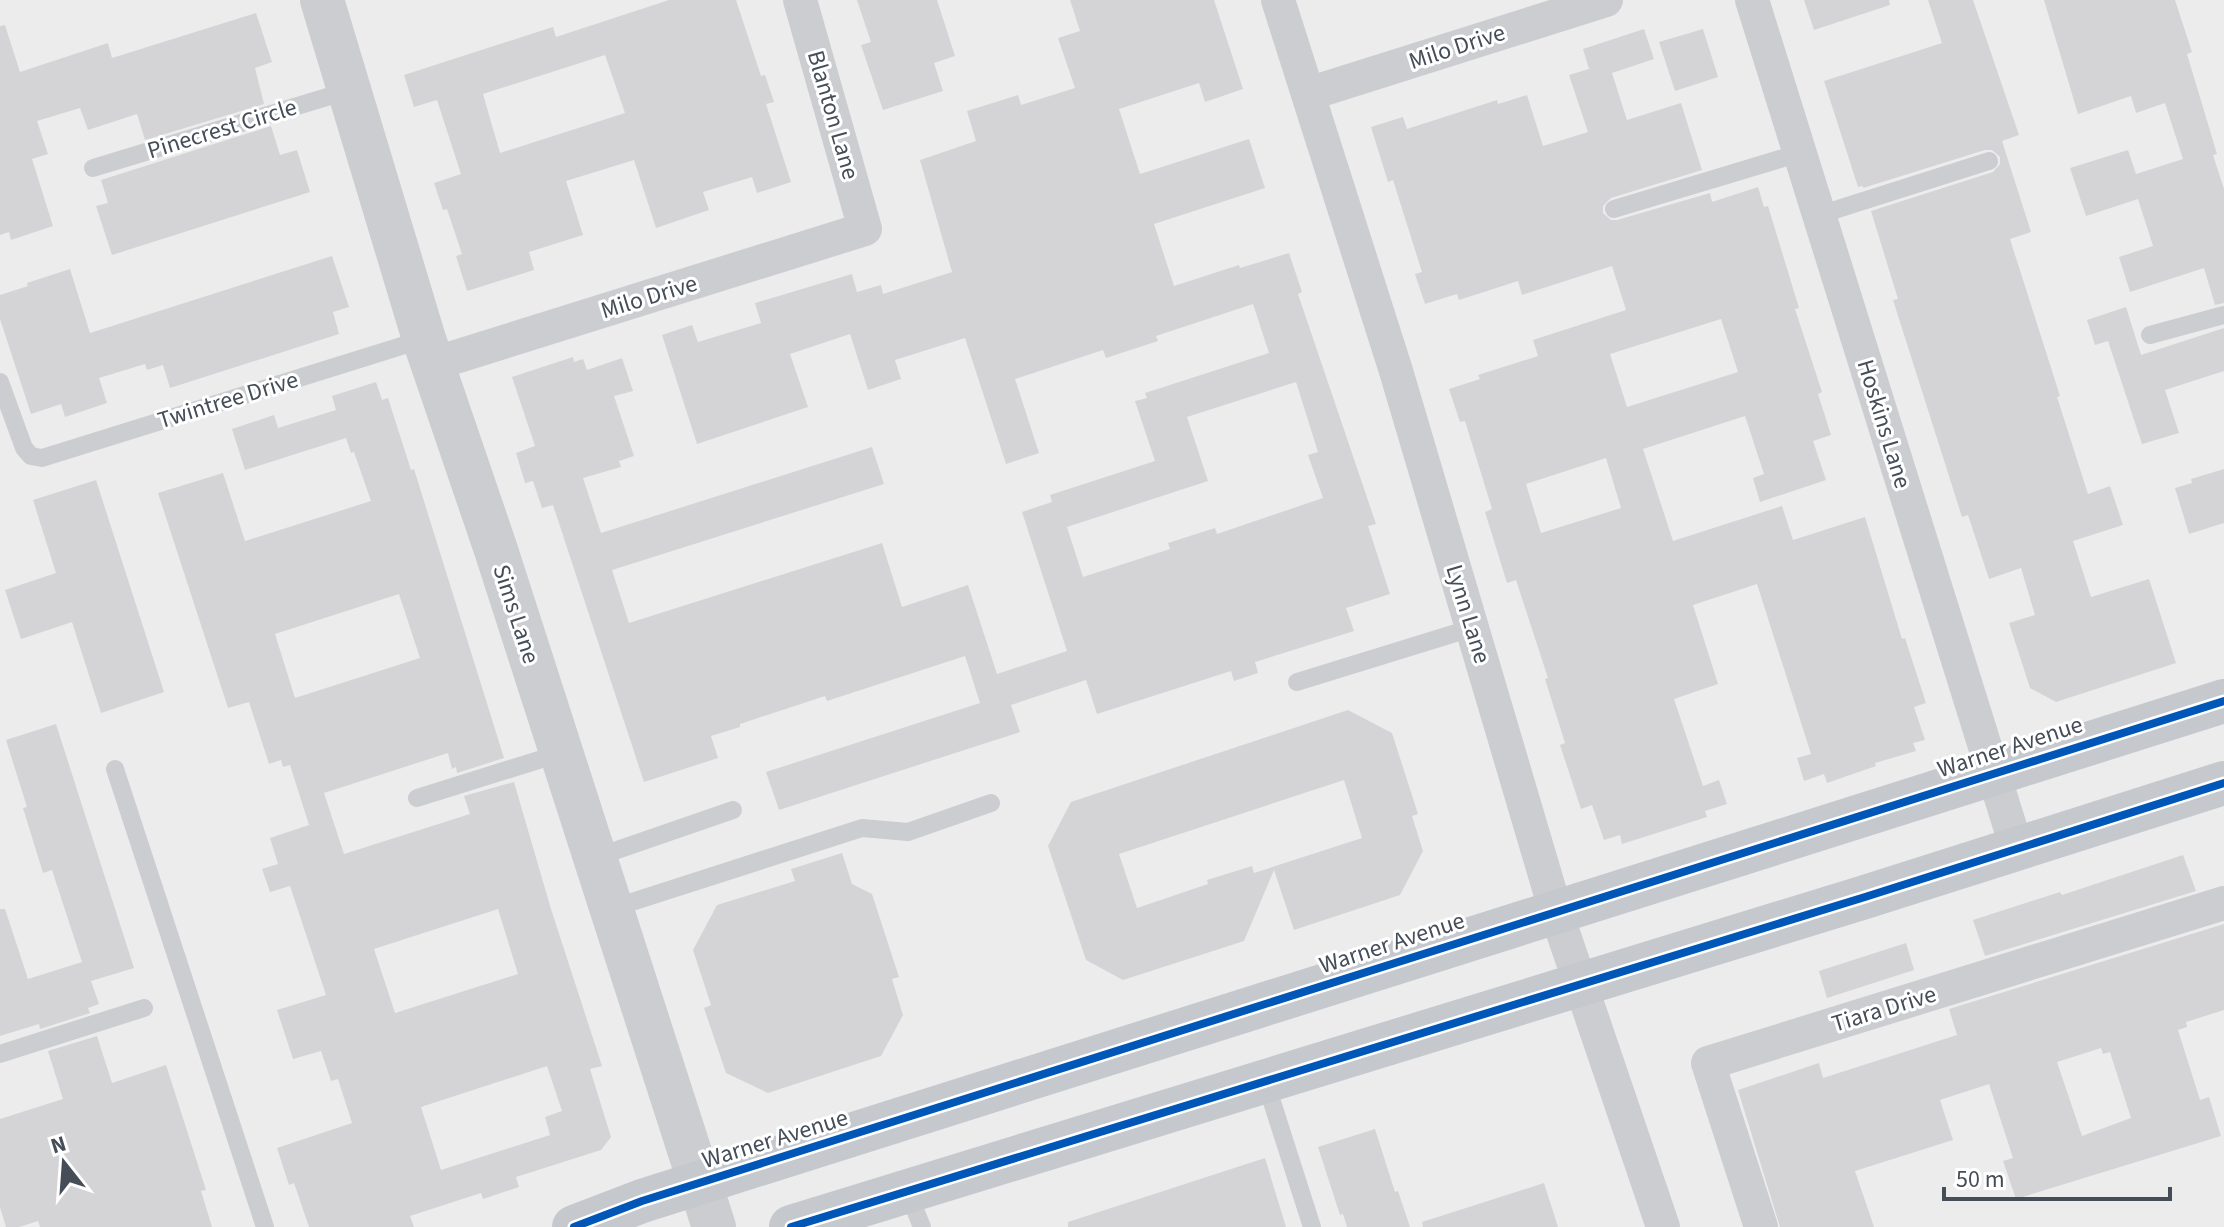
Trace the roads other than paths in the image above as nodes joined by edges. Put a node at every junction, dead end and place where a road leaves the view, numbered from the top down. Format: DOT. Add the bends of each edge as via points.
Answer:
graph roads {
  1 [pos="322,0"];
  2 [pos="800,0"];
  3 [pos="1278,0"];
  4 [pos="1606,0"];
  5 [pos="1752,0"];
  6 [pos="350,90"];
  7 [pos="1308,94"];
  8 [pos="1800,153"];
  9 [pos="1989,161"];
  10 [pos="93,168"];
  11 [pos="1614,209"];
  12 [pos="1819,215"];
  13 [pos="865,229"];
  14 [pos="2224,315"];
  15 [pos="2150,335"];
  16 [pos="428,352"];
  17 [pos="0,382"];
  18 [pos="1472,628"];
  19 [pos="1297,682"];
  20 [pos="2224,701"];
  21 [pos="561,753"];
  22 [pos="115,769"];
  23 [pos="1994,773"];
  24 [pos="2224,783"];
  25 [pos="417,798"];
  26 [pos="991,803"];
  27 [pos="733,810"];
  28 [pos="2017,849"];
  29 [pos="594,858"];
  30 [pos="2224,903"];
  31 [pos="610,909"];
  32 [pos="1556,912"];
  33 [pos="1580,985"];
  34 [pos="144,1008"];
  35 [pos="0,1054"];
  36 [pos="1265,1080"];
  37 [pos="700,1183"];
  38 [pos="915,1209"];
  39 [pos="265,1227"];
  40 [pos="574,1227"];
  41 [pos="714,1227"];
  42 [pos="791,1227"];
  43 [pos="1312,1227"];
  44 [pos="1663,1227"];
  45 [pos="1761,1227"];
  1 -- 6 [label="street, Sims Lane"];
  2 -- 13 [label="street, Blanton Lane"];
  3 -- 7 [label="street, Lynn Lane"];
  4 -- 7 [label="street, Milo Drive"];
  5 -- 8 [label="street, Hoskins Lane"];
  6 -- 10 [label="lane, Pinecrest Circle"];
  6 -- 16 [label="street, Sims Lane"];
  7 -- 18 [label="street, Lynn Lane"];
  8 -- 11 [label="lane"];
  8 -- 12 [label="street, Hoskins Lane"];
  9 -- 12 [label="lane"];
  12 -- 23 [label="street, Hoskins Lane"];
  13 -- 16 [label="street, Milo Drive"];
  14 -- 15 [label="lane"];
  16 -- 17 [label="lane, Twintree Drive" via="42,458 24,448"];
  16 -- 21 [label="street, Sims Lane"];
  18 -- 19 [label="lane"];
  18 -- 32 [label="street, Lynn Lane"];
  20 -- 23 [label="main road, Warner Avenue"];
  21 -- 25 [label="lane"];
  21 -- 29 [label="street, Sims Lane"];
  22 -- 39 [label="lane"];
  23 -- 28 [label="street, Hoskins Lane"];
  23 -- 32 [label="main road, Warner Avenue"];
  24 -- 28 [label="main road"];
  26 -- 31 [label="lane" via="908,832 862,828"];
  27 -- 29 [label="lane"];
  28 -- 33 [label="main road"];
  29 -- 31 [label="street, Sims Lane"];
  30 -- 45 [label="street, Tiara Drive" via="1708,1063"];
  31 -- 37 [label="street, Sims Lane"];
  32 -- 33 [label="street, Lynn Lane"];
  32 -- 37 [label="main road, Warner Avenue"];
  33 -- 36 [label="main road"];
  33 -- 44 [label="street, Lynn Lane"];
  34 -- 35 [label="lane"];
  36 -- 38 [label="main road"];
  36 -- 43 [label="lane"];
  37 -- 40 [label="main road, Warner Avenue"];
  37 -- 41 [label="street, Sims Lane"];
  38 -- 42 [label="main road"];
}
